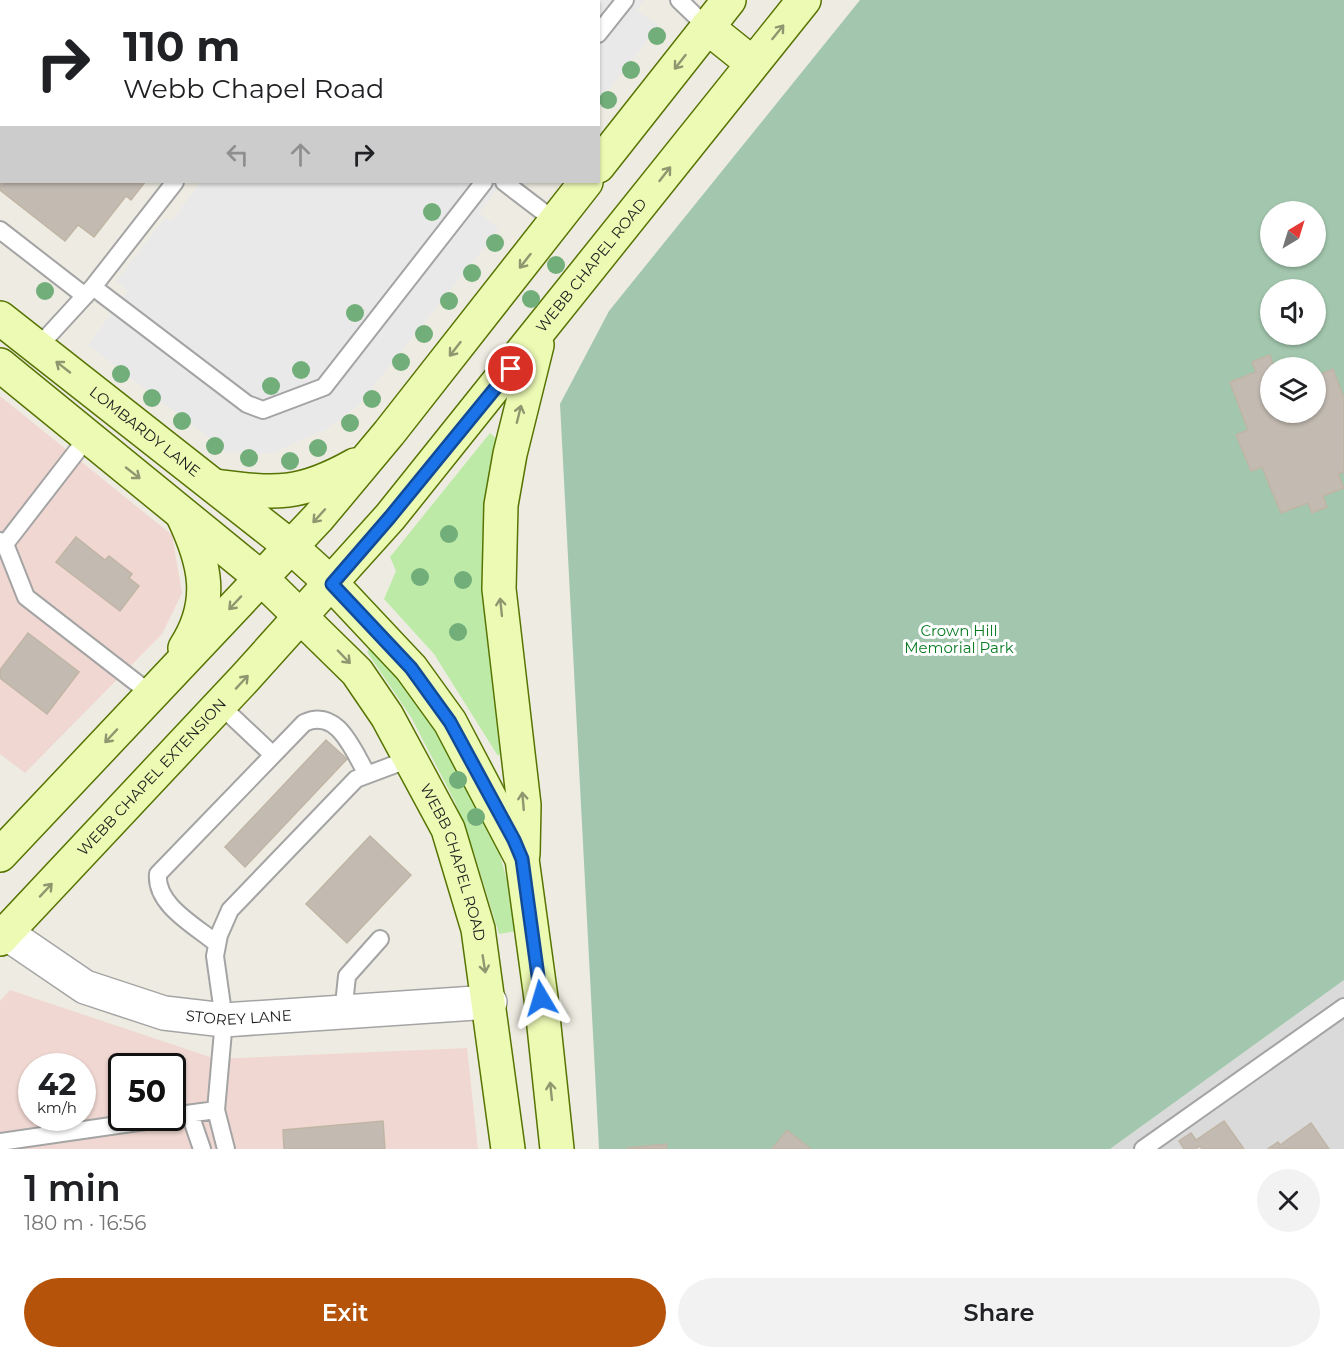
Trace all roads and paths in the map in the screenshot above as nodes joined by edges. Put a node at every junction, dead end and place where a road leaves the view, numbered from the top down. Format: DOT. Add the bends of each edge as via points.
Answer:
graph roads {
  1 [pos="625,0"];
  2 [pos="679,0"];
  3 [pos="729,0"];
  4 [pos="804,0"];
  5 [pos="707,27"];
  6 [pos="600,31"];
  7 [pos="752,63"];
  8 [pos="600,163"];
  9 [pos="174,183"];
  10 [pos="483,183"];
  11 [pos="505,183"];
  12 [pos="585,183"];
  13 [pos="555,221"];
  14 [pos="0,230"];
  15 [pos="89,292"];
  16 [pos="0,318"];
  17 [pos="541,332"];
  18 [pos="38,347"];
  19 [pos="7,372"];
  20 [pos="389,433"];
  21 [pos="87,438"];
  22 [pos="214,486"];
  23 [pos="179,509"];
  24 [pos="2,542"];
  25 [pos="290,546"];
  26 [pos="260,577"];
  27 [pos="332,584"];
  28 [pos="303,616"];
  29 [pos="158,686"];
  30 [pos="220,705"];
  31 [pos="272,753"];
  32 [pos="412,758"];
  33 [pos="367,774"];
  34 [pos="0,855"];
  35 [pos="522,859"];
  36 [pos="2,934"];
  37 [pos="380,939"];
  38 [pos="217,944"];
  39 [pos="541,998"];
  40 [pos="490,1002"];
  41 [pos="1344,1007"];
  42 [pos="343,1014"];
  43 [pos="224,1020"];
  44 [pos="216,1110"];
  45 [pos="186,1114"];
  46 [pos="189,1114"];
  47 [pos="108,1126"];
  48 [pos="0,1142"];
  49 [pos="202,1149"];
  50 [pos="226,1149"];
  51 [pos="508,1149"];
  52 [pos="557,1149"];
  53 [pos="1143,1149"];
  1 -- 6 [label="lane"];
  2 -- 5 [label="lane"];
  3 -- 5 [label="main road"];
  7 -- 4 [label="main road, WEBB CHAPEL ROAD, one-way"];
  5 -- 7 [label="main road"];
  5 -- 8 [label="main road, one-way"];
  17 -- 7 [label="main road, WEBB CHAPEL ROAD, one-way"];
  9 -- 15 [label="lane"];
  10 -- 15 [label="lane" via="324,387 263,410 247,404"];
  11 -- 13 [label="lane"];
  12 -- 13 [label="main road"];
  13 -- 20 [label="main road, one-way"];
  14 -- 15 [label="lane"];
  15 -- 18 [label="lane"];
  16 -- 18 [label="main road, LOMBARDY LANE"];
  17 -- 27 [label="main road, WEBB CHAPEL ROAD"];
  35 -- 17 [label="main road, one-way" via="524,805 499,589 501,505"];
  18 -- 19 [label="main road"];
  22 -- 18 [label="main road, LOMBARDY LANE, one-way"];
  19 -- 21 [label="main road"];
  20 -- 22 [label="main road" via="356,464 326,482 294,491 255,492"];
  20 -- 25 [label="main road, one-way"];
  21 -- 23 [label="main road, one-way"];
  21 -- 24 [label="lane"];
  22 -- 25 [label="main road, LOMBARDY LANE"];
  23 -- 26 [label="main road"];
  23 -- 29 [label="main road" via="199,549 205,577 204,598 190,641"];
  24 -- 29 [label="lane" via="26,597"];
  25 -- 26 [label="main road"];
  25 -- 27 [label="main road"];
  26 -- 28 [label="main road, WEBB CHAPEL ROAD"];
  26 -- 29 [label="main road, one-way"];
  27 -- 28 [label="main road, WEBB CHAPEL ROAD"];
  27 -- 35 [label="main road" via="411,668 450,722"];
  30 -- 28 [label="main road, WEBB CHAPEL EXTENSION, one-way"];
  28 -- 32 [label="main road, WEBB CHAPEL ROAD, one-way" via="357,672"];
  29 -- 34 [label="main road, one-way"];
  30 -- 31 [label="lane"];
  36 -- 30 [label="main road, WEBB CHAPEL EXTENSION, one-way"];
  31 -- 33 [label="lane" via="303,723 311,719 328,720 341,731"];
  31 -- 38 [label="lane" via="158,874 157,885 166,902"];
  32 -- 33 [label="lane"];
  32 -- 40 [label="main road, WEBB CHAPEL ROAD, one-way" via="448,829 478,929"];
  33 -- 38 [label="lane" via="356,778 230,910"];
  35 -- 39 [label="main road"];
  36 -- 43 [label="street, STOREY LANE" via="86,987 164,1013"];
  37 -- 42 [label="lane" via="347,976"];
  38 -- 43 [label="lane" via="214,956"];
  39 -- 40 [label="main road"];
  52 -- 39 [label="main road, one-way"];
  40 -- 42 [label="street, STOREY LANE"];
  40 -- 51 [label="main road, WEBB CHAPEL ROAD"];
  41 -- 53 [label="lane"];
  42 -- 43 [label="street, STOREY LANE"];
  43 -- 44 [label="lane"];
  44 -- 46 [label="lane"];
  44 -- 50 [label="lane"];
  45 -- 46 [label="lane"];
  46 -- 49 [label="lane"];
  47 -- 48 [label="lane"];
}
